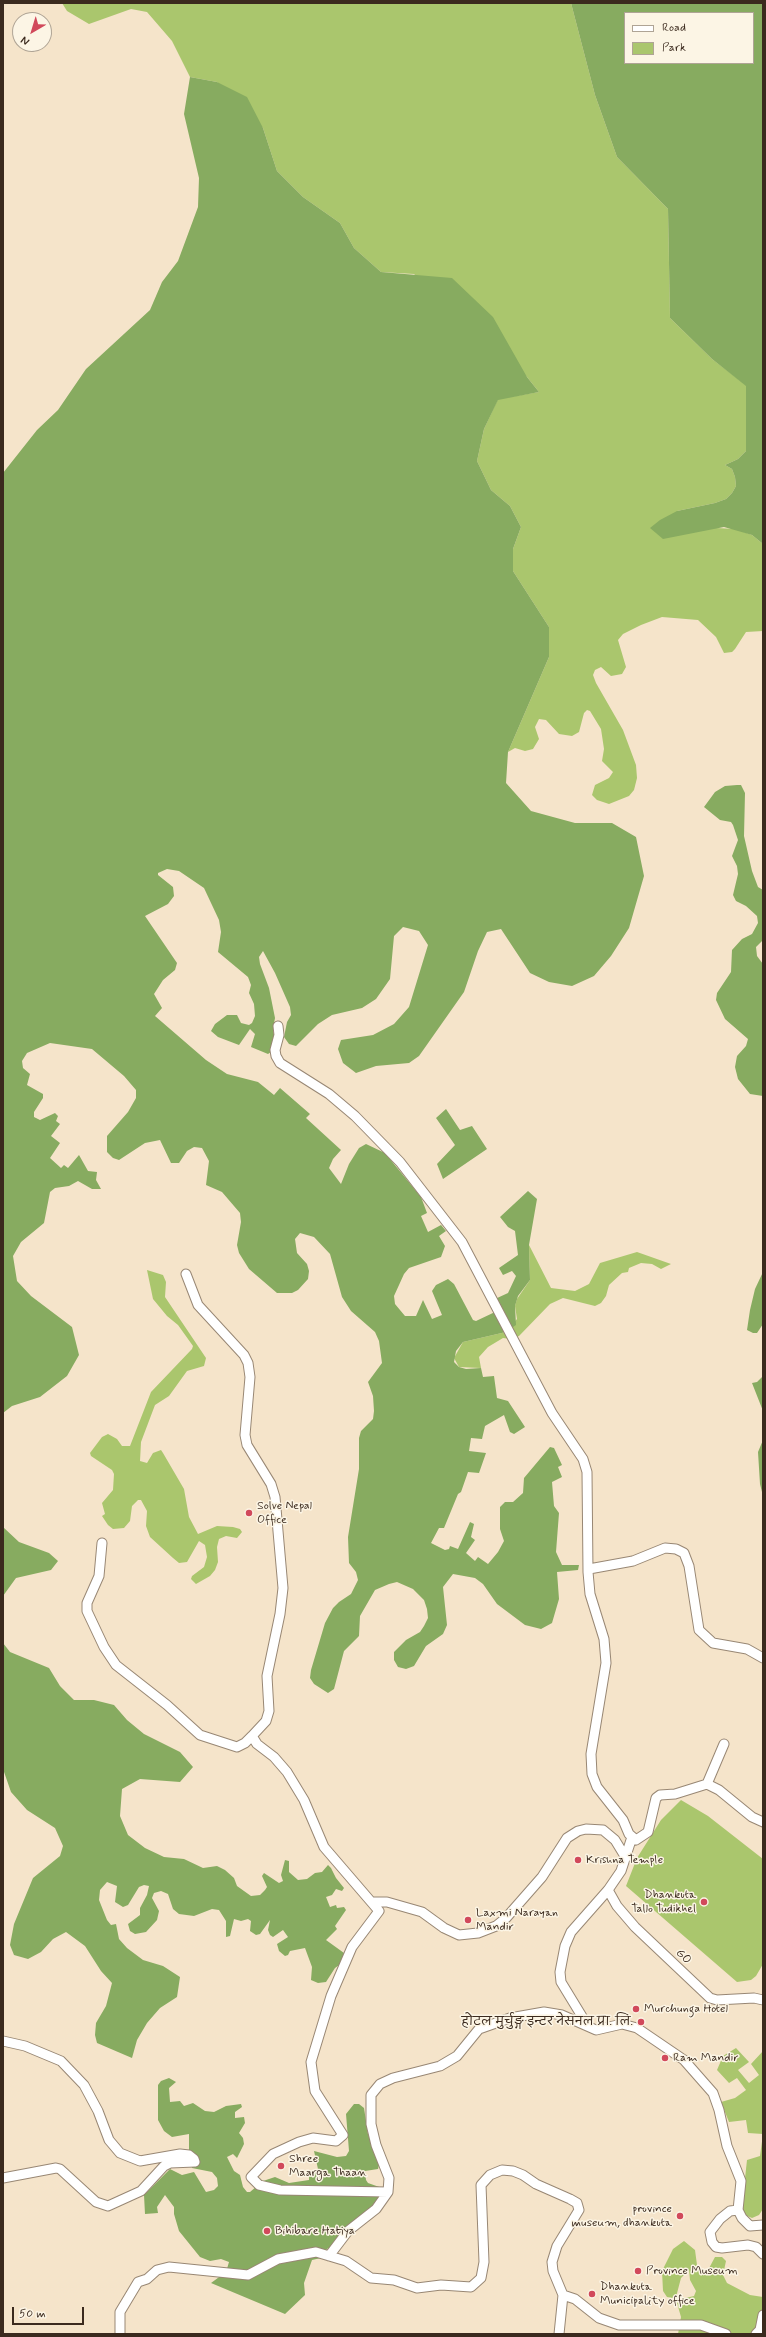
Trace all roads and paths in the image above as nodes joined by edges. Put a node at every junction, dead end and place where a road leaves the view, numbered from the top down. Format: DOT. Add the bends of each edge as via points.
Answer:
graph roads {
  1 [pos="278,1026"];
  2 [pos="186,1274"];
  3 [pos="102,1543"];
  4 [pos="589,1568"];
  5 [pos="763,1658"];
  6 [pos="252,1736"];
  7 [pos="724,1744"];
  8 [pos="707,1784"];
  9 [pos="763,1822"];
  10 [pos="630,1835"];
  11 [pos="626,1858"];
  12 [pos="608,1890"];
  13 [pos="372,1902"];
  14 [pos="763,2000"];
  15 [pos="590,2028"];
  16 [pos="3,2041"];
  17 [pos="3,2178"];
  18 [pos="388,2192"];
  19 [pos="738,2210"];
  20 [pos="763,2225"];
  21 [pos="763,2254"];
  22 [pos="329,2256"];
  23 [pos="563,2295"];
  24 [pos="763,2315"];
  25 [pos="120,2334"];
  26 [pos="559,2334"];
  27 [pos="726,2334"];
  28 [pos="756,2334"];
  1 -- 4 [label="street" via="279,1035 275,1050 280,1063 329,1094 355,1116 400,1162 462,1242 552,1413 583,1459 587,1472"];
  2 -- 6 [label="street" via="198,1305 244,1355 248,1363 250,1377 244,1435 275,1496 283,1588 267,1676 269,1711 266,1721"];
  3 -- 6 [label="street" via="99,1576 87,1611 104,1647 116,1665 200,1734 237,1747 246,1743"];
  4 -- 5 [label="street" via="633,1562 665,1548 684,1553 689,1566 699,1630 713,1643 747,1649"];
  4 -- 10 [label="street" via="590,1594 604,1639 606,1663 591,1754 592,1774"];
  6 -- 13 [label="street" via="287,1772 304,1800 324,1847"];
  7 -- 8 [label="street"];
  8 -- 9 [label="street" via="719,1790 752,1817"];
  8 -- 10 [label="street" via="675,1794 660,1795 652,1806 648,1832 636,1840"];
  10 -- 11 [label="street"];
  11 -- 12 [label="street" via="621,1871"];
  11 -- 13 [label="street" via="615,1840 603,1830 578,1831 567,1838 542,1877 506,1918 496,1926 478,1933 459,1934 444,1928 422,1912 387,1902"];
  12 -- 14 [label="street, GO" via="617,1906 631,1922 710,1998"];
  12 -- 15 [label="street" via="572,1932 565,1946 560,1972 561,1982"];
  13 -- 18 [label="street" via="379,1911 352,1947 331,1996 311,2062 315,2091 342,2135 336,2142 305,2139 273,2154 251,2178 259,2185 280,2190"];
  15 -- 18 [label="street" via="562,2015 544,2012 510,2018 479,2029 457,2056 440,2066 393,2078 380,2084 371,2096 371,2117 376,2145 389,2178"];
  15 -- 19 [label="street" via="596,2030 622,2024 637,2028 684,2060 699,2075 713,2093 727,2146 741,2181"];
  16 -- 17 [label="street" via="25,2046 62,2061 84,2085 109,2140 120,2153 140,2161 180,2154 189,2155 195,2162 170,2163 164,2166 141,2191 108,2206 96,2202 56,2168"];
  18 -- 22 [label="street" via="376,2209 348,2231"];
  19 -- 20 [label="street" via="750,2226"];
  19 -- 21 [label="street" via="730,2211 720,2219 710,2232 712,2242 716,2247 722,2248 748,2245 756,2247"];
  22 -- 23 [label="street" via="346,2261 371,2278 394,2280 417,2288 441,2285 471,2287 481,2278 484,2262 481,2185 494,2172 513,2171 577,2203 579,2210 557,2246 552,2262"];
  22 -- 25 [label="street" via="316,2252 278,2259 248,2275 169,2267 158,2270 147,2279 138,2282 120,2312"];
  23 -- 26 [label="street"];
  23 -- 27 [label="street" via="575,2299 599,2318 619,2324 701,2325"];
  24 -- 28 [label="street" via="760,2330"];
}
